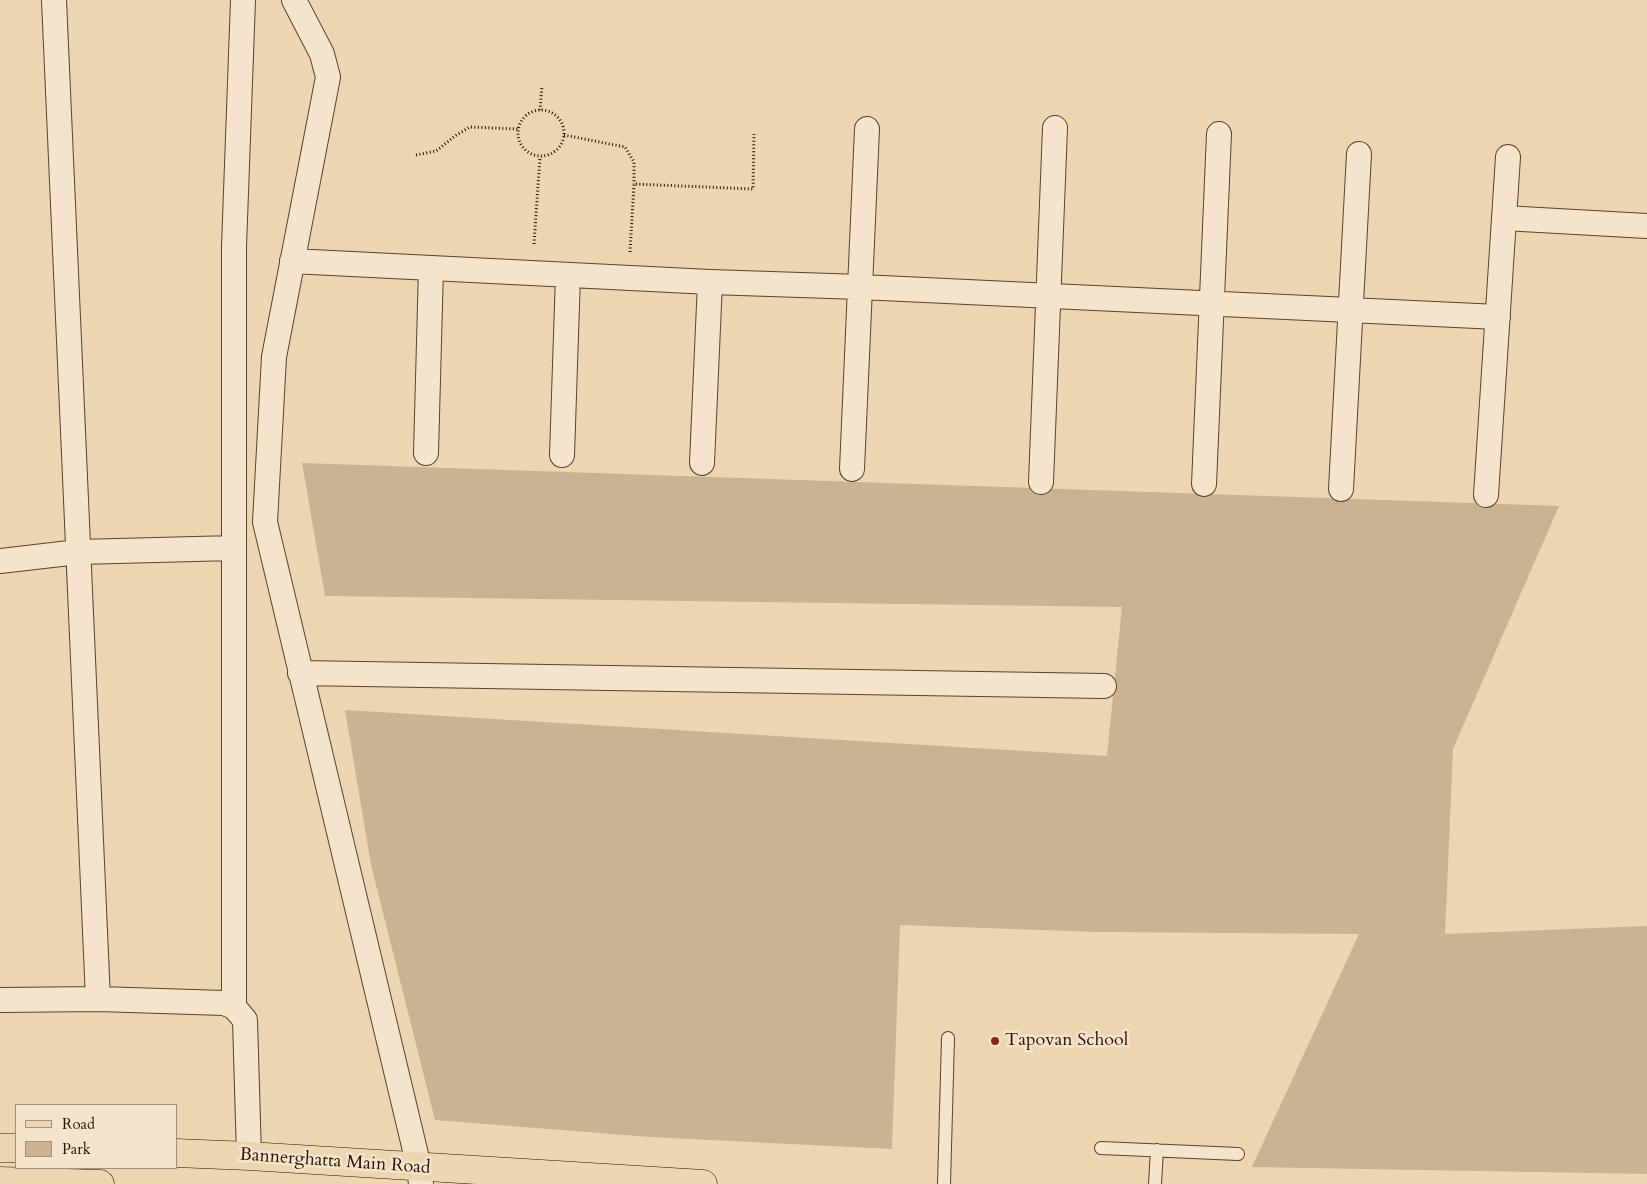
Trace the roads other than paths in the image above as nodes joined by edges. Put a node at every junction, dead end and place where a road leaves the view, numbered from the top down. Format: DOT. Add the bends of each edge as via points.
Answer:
graph roads {
  1 [pos="54,0"];
  2 [pos="243,0"];
  3 [pos="294,0"];
  4 [pos="1055,128"];
  5 [pos="867,129"];
  6 [pos="1219,134"];
  7 [pos="1359,154"];
  8 [pos="1508,157"];
  9 [pos="1504,218"];
  10 [pos="1647,226"];
  11 [pos="292,261"];
  12 [pos="431,268"];
  13 [pos="568,275"];
  14 [pos="710,282"];
  15 [pos="861,287"];
  16 [pos="1048,296"];
  17 [pos="1211,303"];
  18 [pos="1350,310"];
  19 [pos="1498,316"];
  20 [pos="426,453"];
  21 [pos="562,455"];
  22 [pos="702,463"];
  23 [pos="852,469"];
  24 [pos="1041,482"];
  25 [pos="1204,484"];
  26 [pos="1341,489"];
  27 [pos="1486,495"];
  28 [pos="234,548"];
  29 [pos="78,552"];
  30 [pos="0,561"];
  31 [pos="300,673"];
  32 [pos="1104,686"];
  33 [pos="98,998"];
  34 [pos="0,1000"];
  35 [pos="234,1007"];
  36 [pos="948,1038"];
  37 [pos="0,1148"];
  38 [pos="15,1148"];
  39 [pos="1101,1148"];
  40 [pos="1157,1150"];
  41 [pos="178,1153"];
  42 [pos="1238,1154"];
  43 [pos="248,1156"];
  44 [pos="420,1176"];
  45 [pos="13,1182"];
  46 [pos="100,1184"];
  47 [pos="703,1184"];
  48 [pos="944,1184"];
  49 [pos="1155,1184"];
  1 -- 29 [label="street"];
  2 -- 28 [label="street" via="234,247"];
  3 -- 11 [label="street" via="322,54 328,77"];
  4 -- 16 [label="street"];
  5 -- 15 [label="street"];
  6 -- 17 [label="street"];
  7 -- 18 [label="street"];
  8 -- 9 [label="street"];
  9 -- 10 [label="street"];
  9 -- 19 [label="street"];
  11 -- 12 [label="street"];
  11 -- 31 [label="street" via="274,358 265,522"];
  12 -- 13 [label="street"];
  12 -- 20 [label="street"];
  13 -- 14 [label="street"];
  13 -- 21 [label="street"];
  14 -- 15 [label="street"];
  14 -- 22 [label="street"];
  15 -- 16 [label="street"];
  15 -- 23 [label="street"];
  16 -- 17 [label="street"];
  16 -- 24 [label="street"];
  17 -- 18 [label="street"];
  17 -- 25 [label="street"];
  18 -- 19 [label="street"];
  18 -- 26 [label="street"];
  19 -- 27 [label="street"];
  28 -- 29 [label="street"];
  28 -- 35 [label="street"];
  29 -- 30 [label="street"];
  29 -- 33 [label="street"];
  31 -- 32 [label="street"];
  31 -- 44 [label="street"];
  33 -- 34 [label="street"];
  33 -- 35 [label="street" via="224,1003"];
  35 -- 43 [label="street" via="245,1020"];
  36 -- 48 [label="lane"];
  37 -- 38 [label="main road"];
  39 -- 40 [label="lane"];
  40 -- 42 [label="lane"];
  40 -- 49 [label="lane"];
  41 -- 43 [label="main road, Bannerghatta Main Road"];
  43 -- 44 [label="main road, Bannerghatta Main Road"];
  44 -- 47 [label="main road, Bannerghatta Main Road"];
  45 -- 46 [label="main road"];
}
